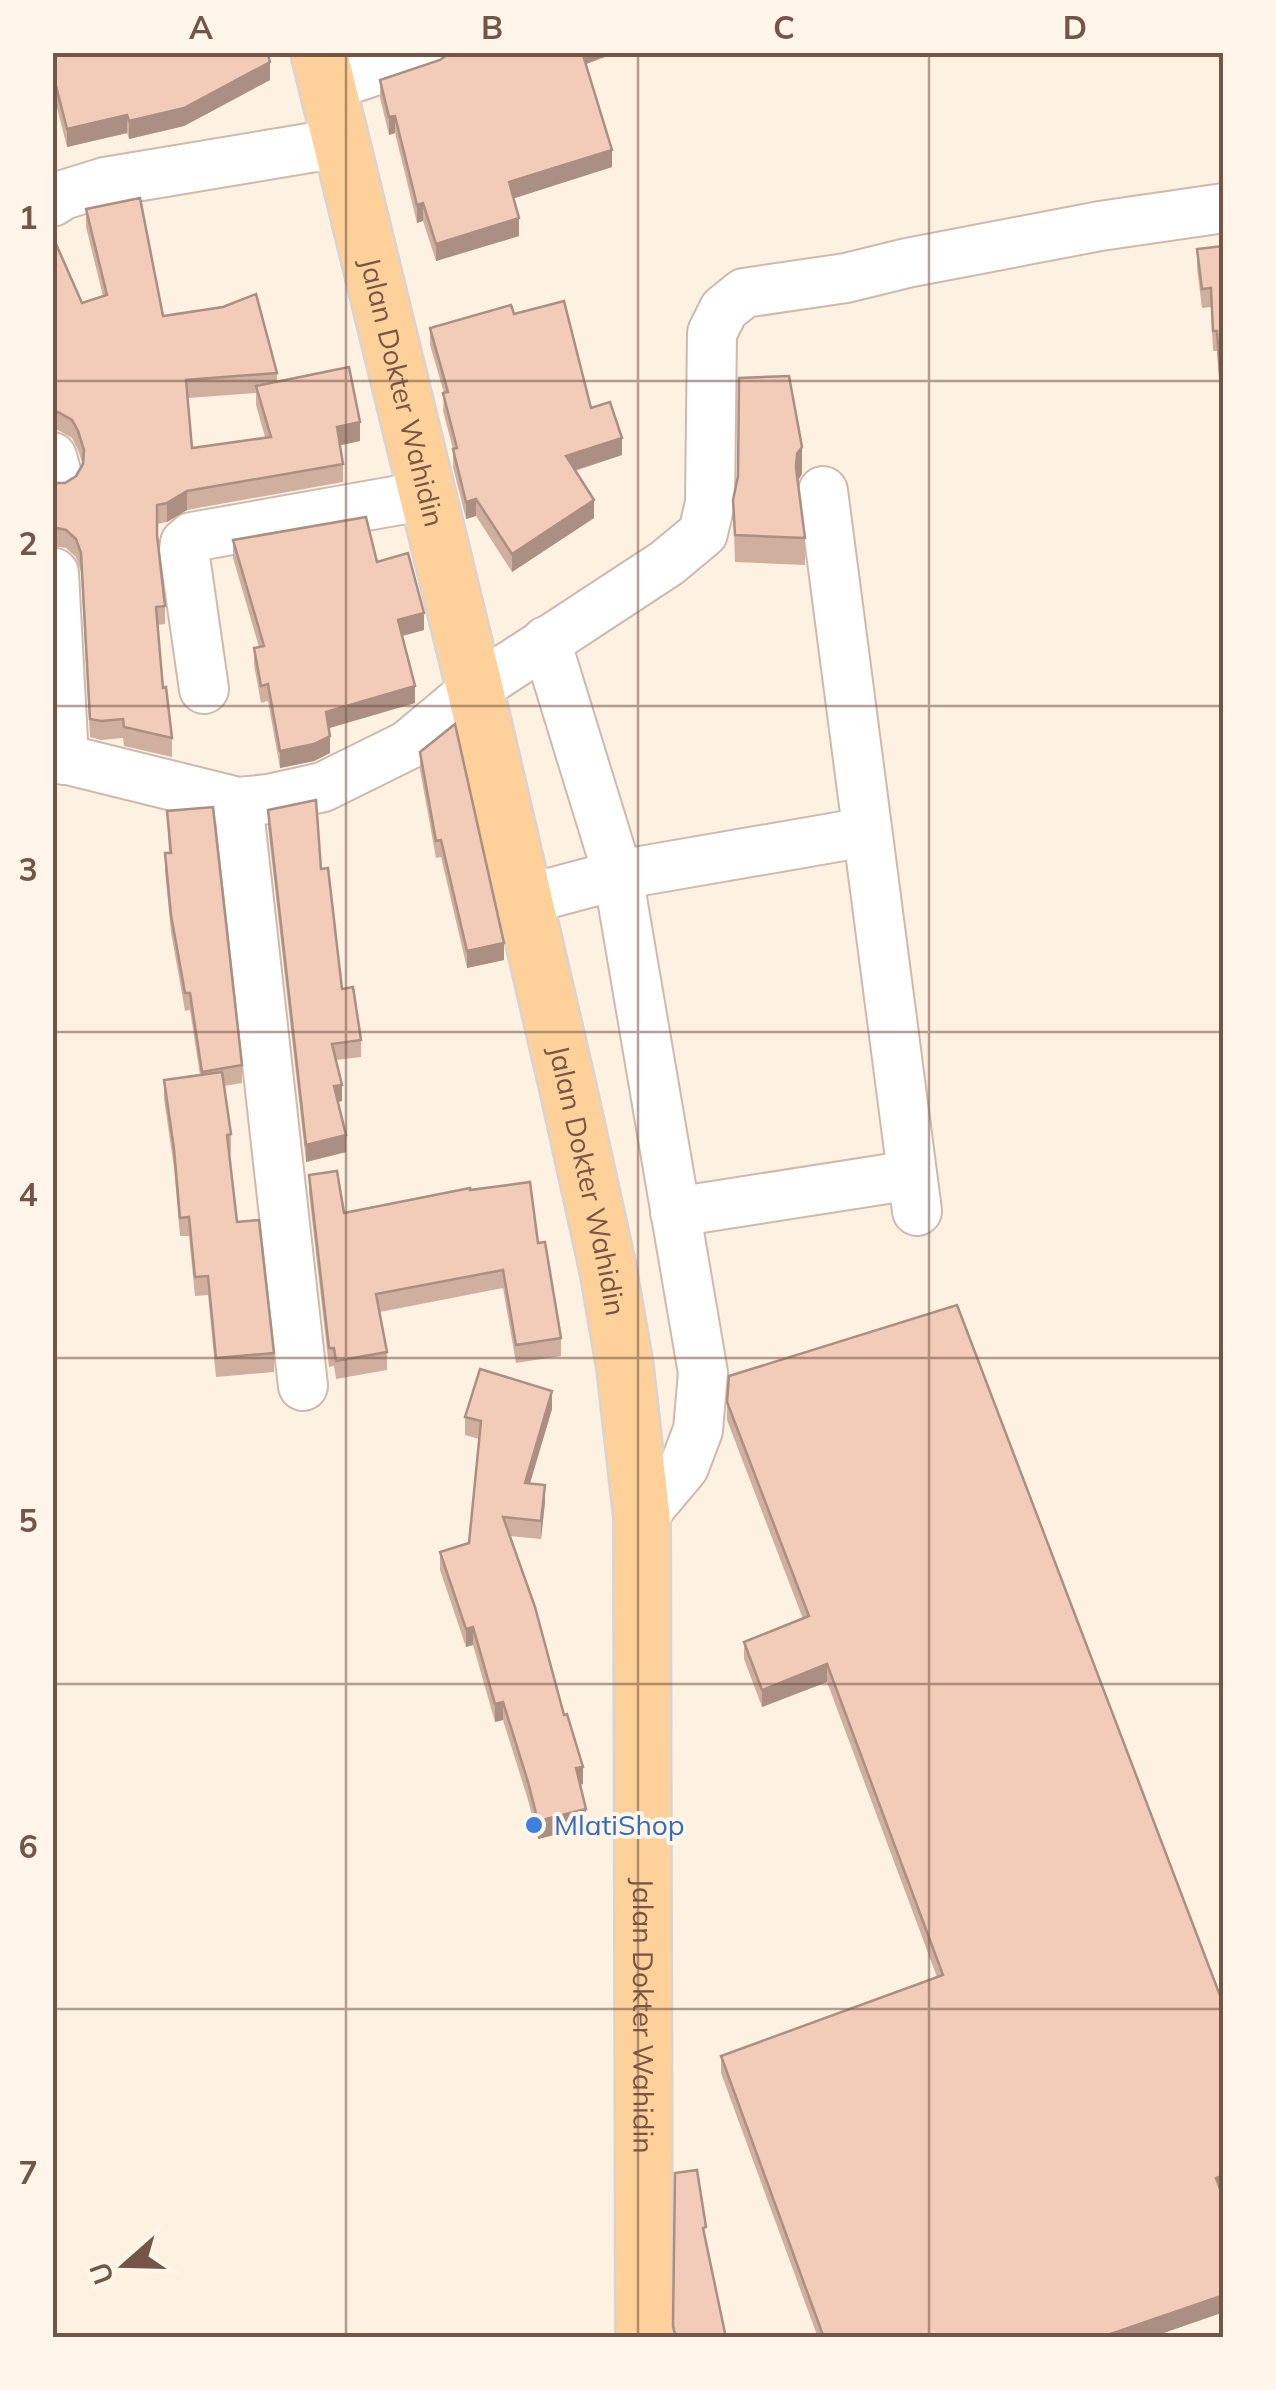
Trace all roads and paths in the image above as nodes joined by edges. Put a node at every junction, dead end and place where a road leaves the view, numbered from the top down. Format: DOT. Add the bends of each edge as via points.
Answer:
graph roads {
  1 [pos="431,52"];
  2 [pos="322,70"];
  3 [pos="339,142"];
  4 [pos="52,202"];
  5 [pos="1224,208"];
  6 [pos="1224,235"];
  7 [pos="1175,246"];
  8 [pos="823,491"];
  9 [pos="428,495"];
  10 [pos="54,573"];
  11 [pos="546,641"];
  12 [pos="204,689"];
  13 [pos="475,689"];
  14 [pos="58,758"];
  15 [pos="238,802"];
  16 [pos="866,832"];
  17 [pos="618,875"];
  18 [pos="524,900"];
  19 [pos="674,1212"];
  20 [pos="304,1386"];
  21 [pos="642,1517"];
  22 [pos="644,2338"];
  1 -- 2 [label="street"];
  2 -- 3 [label="main road, Jalan Dokter Wahidin"];
  3 -- 4 [label="street" via="105,182"];
  3 -- 9 [label="main road, Jalan Dokter Wahidin"];
  5 -- 11 [label="street" via="744,294 724,309 712,333 710,504 702,533 668,563"];
  6 -- 7 [label="street"];
  8 -- 16 [label="street"];
  9 -- 12 [label="street" via="192,537 184,550"];
  9 -- 13 [label="main road, Jalan Dokter Wahidin"];
  10 -- 14 [label="street"];
  11 -- 13 [label="street"];
  11 -- 17 [label="street"];
  13 -- 15 [label="street" via="408,745 323,787"];
  13 -- 18 [label="main road, Jalan Dokter Wahidin"];
  14 -- 15 [label="street"];
  15 -- 20 [label="street"];
  16 -- 17 [label="street"];
  16 -- 19 [label="street" via="915,1193"];
  17 -- 18 [label="street"];
  17 -- 19 [label="street"];
  18 -- 21 [label="main road, Jalan Dokter Wahidin" via="608,1269"];
  19 -- 21 [label="street" via="703,1372 698,1430 684,1467"];
  21 -- 22 [label="main road, Jalan Dokter Wahidin"];
}
